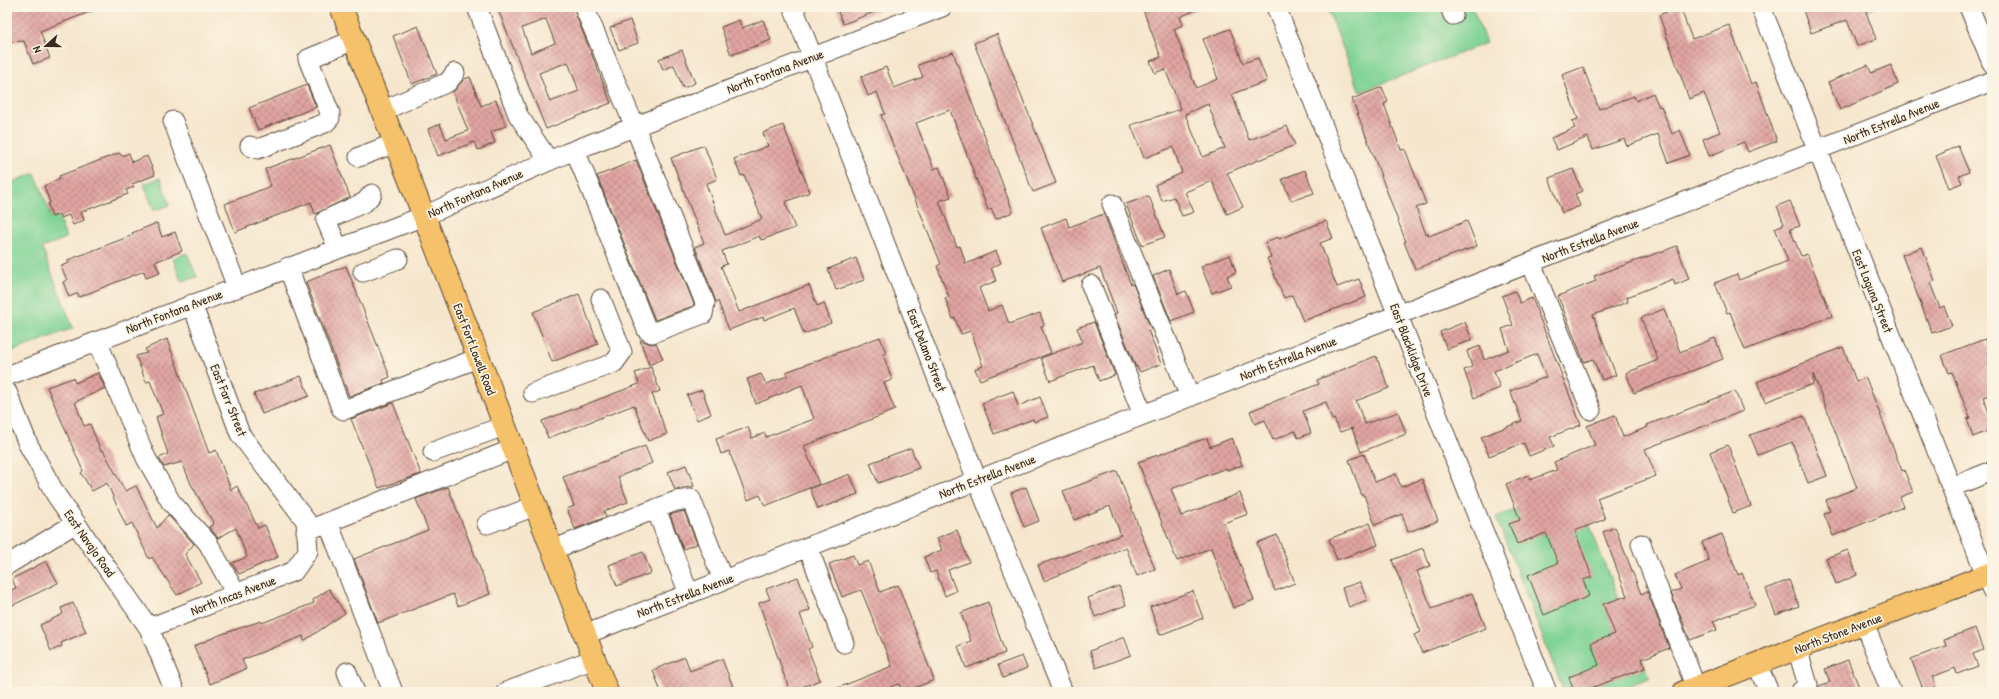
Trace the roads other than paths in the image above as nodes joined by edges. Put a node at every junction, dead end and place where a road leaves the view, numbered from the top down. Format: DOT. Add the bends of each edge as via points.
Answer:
graph roads {
  1 [pos="341,7"];
  2 [pos="477,7"];
  3 [pos="584,7"];
  4 [pos="793,7"];
  5 [pos="942,7"];
  6 [pos="1276,7"];
  7 [pos="1760,7"];
  8 [pos="1969,7"];
  9 [pos="354,40"];
  10 [pos="812,56"];
  11 [pos="1992,63"];
  12 [pos="455,73"];
  13 [pos="1992,81"];
  14 [pos="382,110"];
  15 [pos="173,121"];
  16 [pos="635,127"];
  17 [pos="395,142"];
  18 [pos="250,146"];
  19 [pos="575,150"];
  20 [pos="1818,151"];
  21 [pos="359,157"];
  22 [pos="549,161"];
  23 [pos="372,194"];
  24 [pos="1112,204"];
  25 [pos="424,216"];
  26 [pos="338,248"];
  27 [pos="398,259"];
  28 [pos="1531,263"];
  29 [pos="288,268"];
  30 [pos="362,272"];
  31 [pos="1091,285"];
  32 [pos="237,287"];
  33 [pos="601,299"];
  34 [pos="192,304"];
  35 [pos="1398,315"];
  36 [pos="97,341"];
  37 [pos="478,358"];
  38 [pos="7,376"];
  39 [pos="7,392"];
  40 [pos="533,393"];
  41 [pos="1190,397"];
  42 [pos="1591,410"];
  43 [pos="1143,415"];
  44 [pos="504,426"];
  45 [pos="513,449"];
  46 [pos="433,452"];
  47 [pos="1991,476"];
  48 [pos="977,480"];
  49 [pos="1952,487"];
  50 [pos="535,506"];
  51 [pos="656,509"];
  52 [pos="328,522"];
  53 [pos="76,523"];
  54 [pos="488,524"];
  55 [pos="306,531"];
  56 [pos="1641,544"];
  57 [pos="808,547"];
  58 [pos="552,550"];
  59 [pos="308,551"];
  60 [pos="7,566"];
  61 [pos="723,580"];
  62 [pos="1990,580"];
  63 [pos="236,594"];
  64 [pos="689,594"];
  65 [pos="1864,623"];
  66 [pos="149,628"];
  67 [pos="584,635"];
  68 [pos="844,642"];
  69 [pos="1797,648"];
  70 [pos="594,659"];
  71 [pos="1757,664"];
  72 [pos="347,672"];
  73 [pos="1690,690"];
  74 [pos="175,692"];
  75 [pos="355,692"];
  76 [pos="393,692"];
  77 [pos="506,692"];
  78 [pos="607,692"];
  79 [pos="1063,692"];
  80 [pos="1548,692"];
  81 [pos="1769,692"];
  82 [pos="1800,692"];
  83 [pos="1891,692"];
  1 -- 9 [label="main road, East Fort Lowell Road"];
  2 -- 22 [label="street" via="518,115"];
  3 -- 16 [label="street"];
  4 -- 10 [label="street, East Delano Street"];
  5 -- 10 [label="street, North Fontana Avenue"];
  6 -- 35 [label="street, East Blacklidge Drive"];
  7 -- 20 [label="street, East Laguna Street"];
  8 -- 11 [label="street"];
  9 -- 14 [label="main road, East Fort Lowell Road"];
  9 -- 18 [label="street" via="308,59 330,118 325,123 258,149"];
  10 -- 16 [label="street, North Fontana Avenue"];
  10 -- 48 [label="street, East Delano Street"];
  12 -- 14 [label="street" via="448,82"];
  13 -- 20 [label="street, North Estrella Avenue"];
  14 -- 17 [label="main road, East Fort Lowell Road"];
  15 -- 32 [label="street"];
  16 -- 19 [label="street, North Fontana Avenue"];
  16 -- 19 [label="street" via="705,303 703,314 652,333 647,330"];
  17 -- 21 [label="street"];
  17 -- 25 [label="main road, East Fort Lowell Road"];
  19 -- 22 [label="street, North Fontana Avenue"];
  20 -- 28 [label="street, North Estrella Avenue"];
  20 -- 49 [label="street, East Laguna Street"];
  22 -- 25 [label="street, North Fontana Avenue"];
  23 -- 26 [label="street" via="365,202 326,220"];
  24 -- 41 [label="street"];
  25 -- 26 [label="street, North Fontana Avenue"];
  25 -- 37 [label="main road, East Fort Lowell Road"];
  26 -- 29 [label="street, North Fontana Avenue"];
  27 -- 30 [label="street"];
  28 -- 35 [label="street, North Estrella Avenue"];
  28 -- 42 [label="street"];
  29 -- 32 [label="street, North Fontana Avenue"];
  29 -- 37 [label="street" via="341,408 344,410"];
  31 -- 43 [label="street"];
  32 -- 34 [label="street, North Fontana Avenue"];
  33 -- 40 [label="street" via="622,352 614,363"];
  34 -- 36 [label="street, North Fontana Avenue"];
  34 -- 55 [label="street, East Farr Street" via="240,434 306,521"];
  35 -- 41 [label="street, North Estrella Avenue"];
  35 -- 80 [label="street, East Blacklidge Drive"];
  36 -- 38 [label="street, North Fontana Avenue"];
  36 -- 63 [label="street" via="146,458 171,502 208,543"];
  37 -- 44 [label="main road, East Fort Lowell Road"];
  39 -- 53 [label="street, East Navajo Road" via="28,444 56,495"];
  41 -- 43 [label="street, North Estrella Avenue"];
  43 -- 48 [label="street, North Estrella Avenue"];
  44 -- 45 [label="main road, East Fort Lowell Road"];
  44 -- 46 [label="street"];
  45 -- 50 [label="main road, East Fort Lowell Road"];
  45 -- 52 [label="street"];
  47 -- 49 [label="street"];
  48 -- 57 [label="street, North Estrella Avenue"];
  48 -- 79 [label="street, East Delano Street"];
  49 -- 62 [label="street, East Laguna Street"];
  50 -- 54 [label="street"];
  50 -- 58 [label="main road, East Fort Lowell Road"];
  51 -- 58 [label="street"];
  51 -- 61 [label="street" via="676,501 692,499"];
  51 -- 64 [label="street"];
  52 -- 55 [label="street"];
  52 -- 76 [label="street"];
  53 -- 60 [label="street"];
  53 -- 66 [label="street, East Navajo Road"];
  55 -- 59 [label="street, East Farr Street"];
  56 -- 73 [label="street"];
  57 -- 61 [label="street, North Estrella Avenue"];
  57 -- 68 [label="street"];
  58 -- 67 [label="main road, East Fort Lowell Road"];
  59 -- 63 [label="street, North Incas Avenue" via="294,571"];
  61 -- 64 [label="street, North Estrella Avenue"];
  62 -- 65 [label="main road, North Stone Avenue"];
  63 -- 66 [label="street, North Incas Avenue"];
  64 -- 67 [label="street, North Estrella Avenue"];
  65 -- 69 [label="main road, North Stone Avenue"];
  65 -- 83 [label="street"];
  66 -- 74 [label="street, East Navajo Road"];
  67 -- 70 [label="main road, East Fort Lowell Road"];
  69 -- 71 [label="main road, North Stone Avenue"];
  69 -- 82 [label="street" via="1808,685"];
  70 -- 77 [label="street"];
  70 -- 78 [label="main road, East Fort Lowell Road"];
  71 -- 73 [label="main road, North Stone Avenue"];
  71 -- 81 [label="street"];
  72 -- 75 [label="street"];
}
